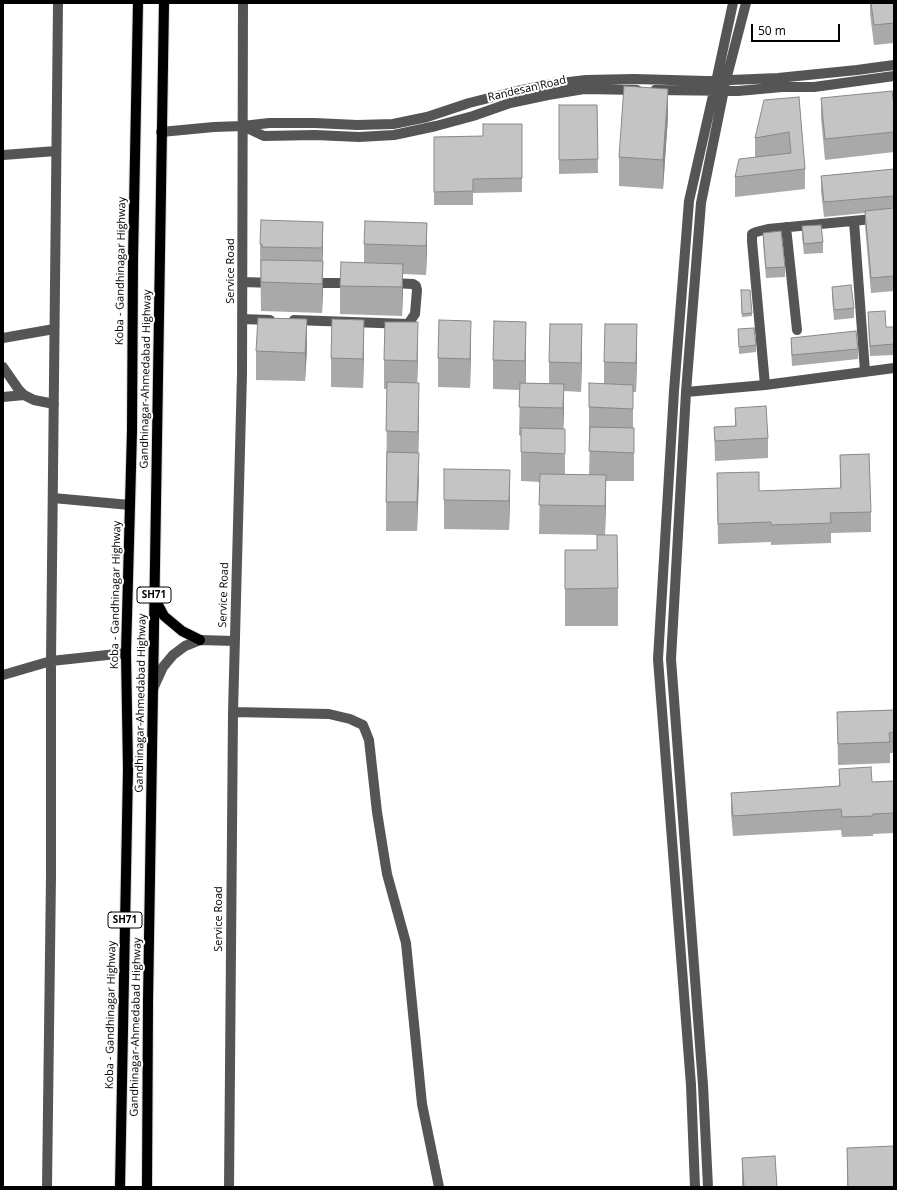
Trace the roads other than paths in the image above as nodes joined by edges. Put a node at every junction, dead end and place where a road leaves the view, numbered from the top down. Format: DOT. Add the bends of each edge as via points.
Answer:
graph roads {
  1 [pos="58,3"];
  2 [pos="138,3"];
  3 [pos="164,3"];
  4 [pos="243,3"];
  5 [pos="733,3"];
  6 [pos="746,3"];
  7 [pos="894,65"];
  8 [pos="894,76"];
  9 [pos="721,80"];
  10 [pos="714,91"];
  11 [pos="725,91"];
  12 [pos="243,126"];
  13 [pos="162,132"];
  14 [pos="56,151"];
  15 [pos="3,155"];
  16 [pos="894,217"];
  17 [pos="854,221"];
  18 [pos="786,227"];
  19 [pos="243,282"];
  20 [pos="286,283"];
  21 [pos="301,283"];
  22 [pos="363,283"];
  23 [pos="378,283"];
  24 [pos="242,320"];
  25 [pos="54,329"];
  26 [pos="797,330"];
  27 [pos="3,338"];
  28 [pos="3,367"];
  29 [pos="894,368"];
  30 [pos="865,372"];
  31 [pos="765,385"];
  32 [pos="686,392"];
  33 [pos="24,395"];
  34 [pos="3,397"];
  35 [pos="54,404"];
  36 [pos="53,498"];
  37 [pos="130,505"];
  38 [pos="154,597"];
  39 [pos="200,640"];
  40 [pos="234,641"];
  41 [pos="126,653"];
  42 [pos="51,660"];
  43 [pos="3,675"];
  44 [pos="153,689"];
  45 [pos="233,712"];
  46 [pos="47,1187"];
  47 [pos="120,1187"];
  48 [pos="147,1187"];
  49 [pos="229,1187"];
  50 [pos="439,1187"];
  51 [pos="695,1187"];
  52 [pos="708,1187"];
  1 -- 14 [label="street"];
  2 -- 37 [label="main road, Koba - Gandhinagar Highway / SH71"];
  3 -- 13 [label="main road, Gandhinagar-Ahmedabad Highway / SH71"];
  4 -- 12 [label="street, Service Road"];
  5 -- 9 [label="street"];
  6 -- 9 [label="street"];
  7 -- 9 [label="street, Randesan Road" via="778,78"];
  8 -- 11 [label="street, Randesan Road" via="814,86"];
  9 -- 10 [label="street"];
  9 -- 11 [label="street"];
  9 -- 12 [label="street, Randesan Road" via="586,80 517,91 427,117 392,124 269,123"];
  10 -- 11 [label="street, Randesan Road"];
  10 -- 12 [label="street, Randesan Road" via="584,89 510,103 473,116 394,135 264,136"];
  10 -- 51 [label="street" via="689,201 674,390 658,659 691,1085"];
  11 -- 32 [label="street" via="701,203"];
  12 -- 13 [label="street, Randesan Road"];
  12 -- 19 [label="street, Service Road"];
  13 -- 38 [label="main road, Gandhinagar-Ahmedabad Highway / SH71"];
  14 -- 15 [label="street"];
  14 -- 25 [label="street"];
  16 -- 17 [label="street"];
  17 -- 18 [label="street"];
  17 -- 30 [label="street"];
  18 -- 26 [label="street"];
  18 -- 31 [label="street" via="752,234"];
  19 -- 20 [label="street"];
  19 -- 24 [label="street, Service Road"];
  21 -- 22 [label="street"];
  23 -- 24 [label="street" via="416,286 415,314 408,324"];
  24 -- 40 [label="street, Service Road" via="238,561"];
  25 -- 27 [label="street"];
  25 -- 35 [label="street"];
  28 -- 33 [label="street"];
  29 -- 30 [label="street"];
  30 -- 31 [label="street"];
  31 -- 32 [label="street"];
  32 -- 52 [label="street" via="671,659 703,1077"];
  33 -- 34 [label="street"];
  33 -- 35 [label="street"];
  35 -- 36 [label="street"];
  36 -- 37 [label="street"];
  36 -- 42 [label="street"];
  37 -- 41 [label="main road, Koba - Gandhinagar Highway / SH71"];
  38 -- 39 [label="main road" via="164,616 182,631"];
  38 -- 44 [label="main road, Gandhinagar-Ahmedabad Highway / SH71"];
  39 -- 40 [label="street"];
  39 -- 44 [label="street" via="185,646 173,655 163,667"];
  40 -- 45 [label="street, Service Road"];
  41 -- 42 [label="street"];
  41 -- 47 [label="main road, Koba - Gandhinagar Highway / SH71" via="128,769"];
  42 -- 43 [label="street"];
  42 -- 46 [label="street" via="52,876"];
  44 -- 48 [label="main road, Gandhinagar-Ahmedabad Highway / SH71"];
  45 -- 49 [label="street, Service Road"];
  45 -- 50 [label="street" via="329,714 363,725 370,740 377,812 387,874 406,943 422,1104"];
}
